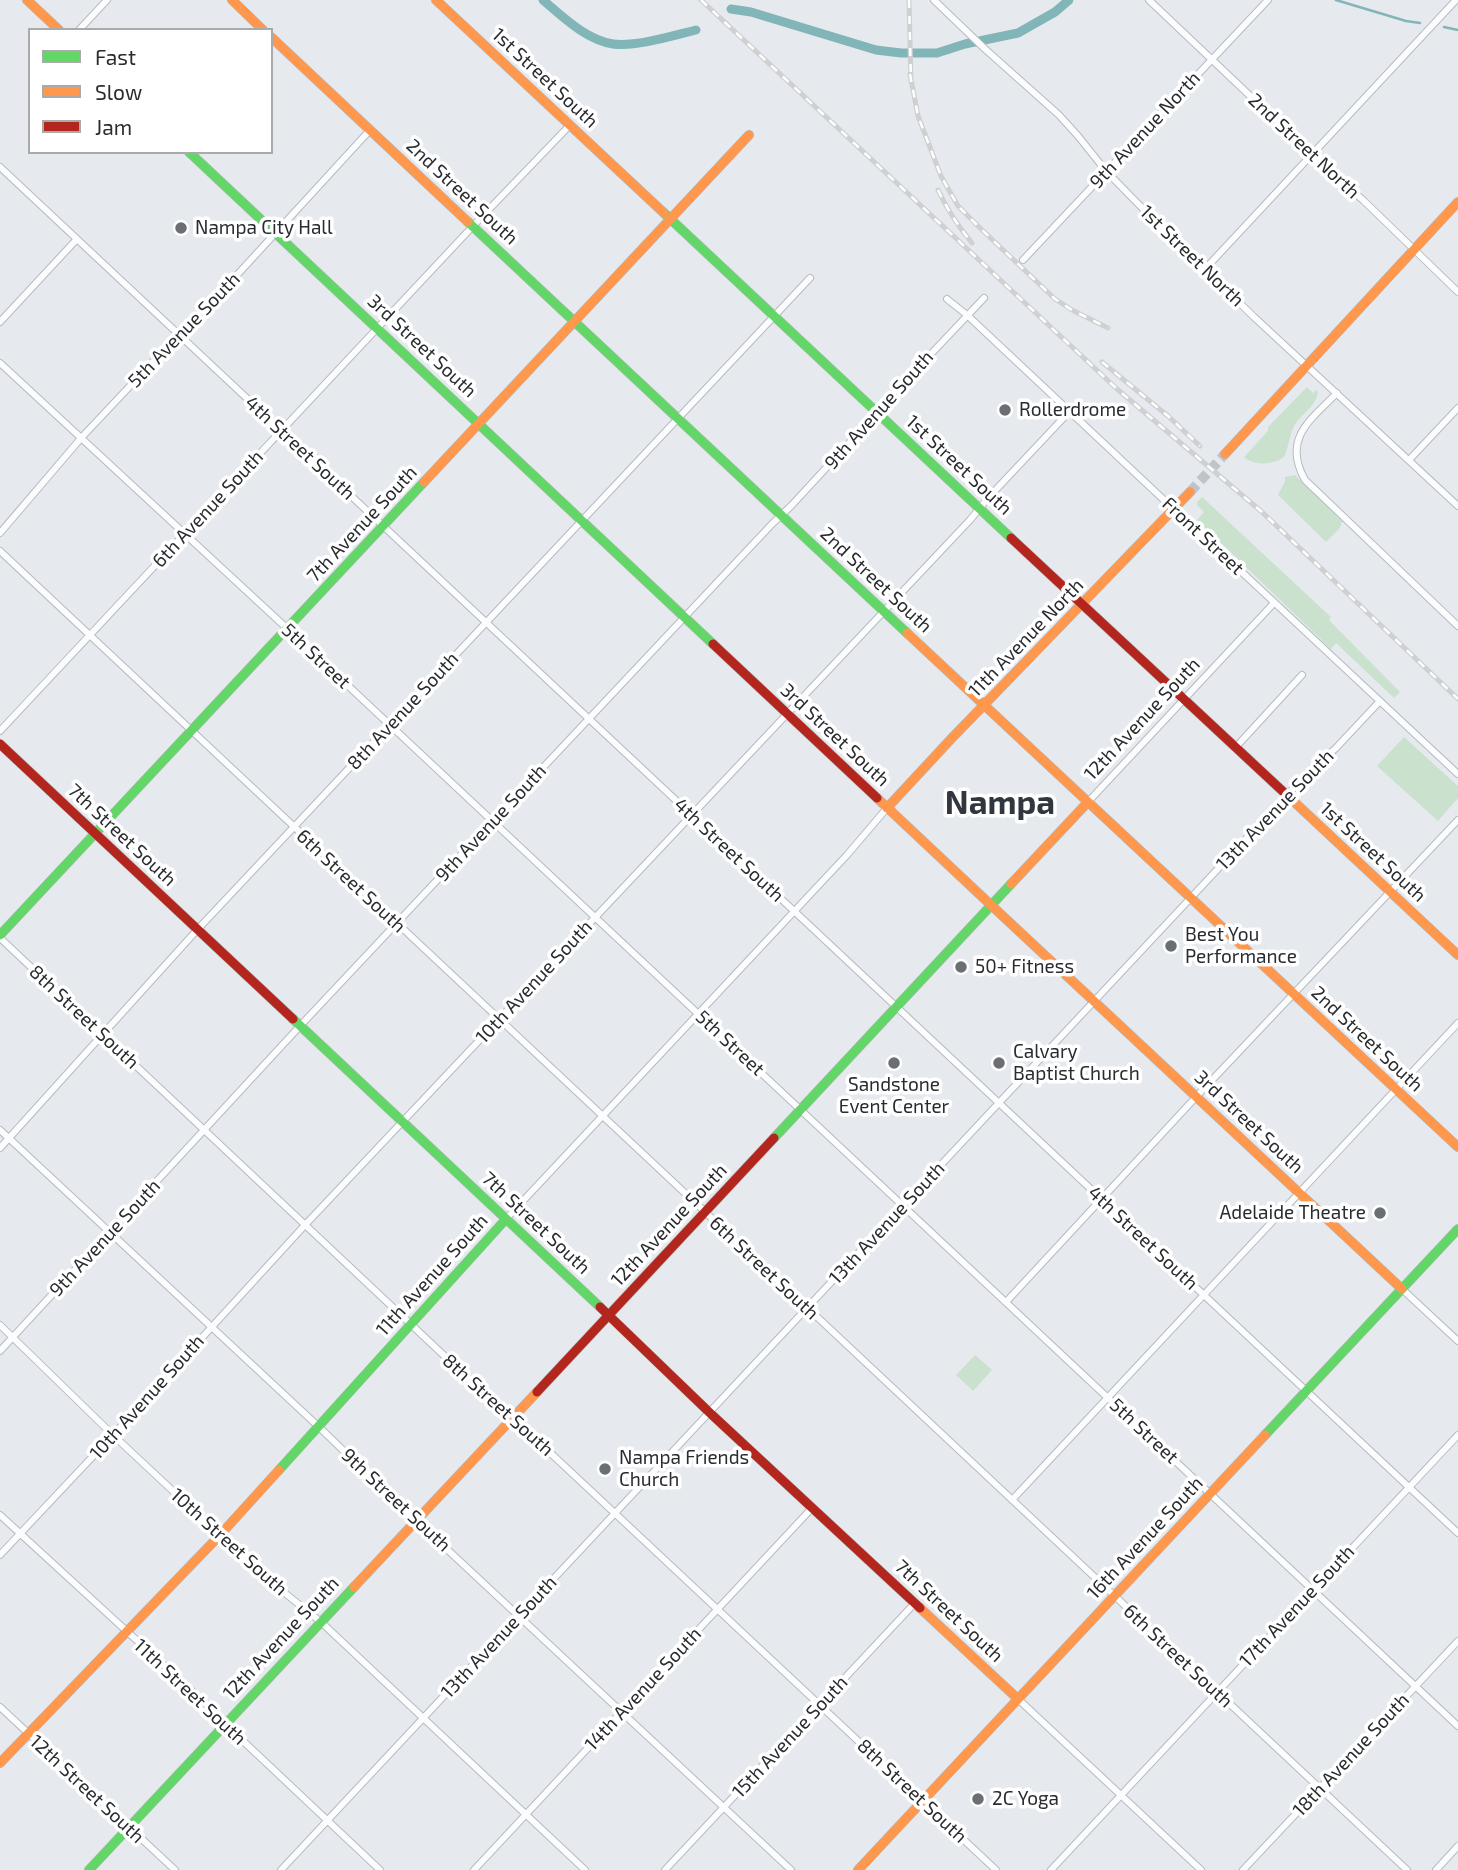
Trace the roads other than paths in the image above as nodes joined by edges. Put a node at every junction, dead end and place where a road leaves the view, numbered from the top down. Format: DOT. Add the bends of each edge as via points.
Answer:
graph roads {
  1 [pos="27,0"];
  2 [pos="107,0"];
  3 [pos="232,0"];
  4 [pos="436,0"];
  5 [pos="934,0"];
  6 [pos="1149,0"];
  7 [pos="1268,0"];
  8 [pos="1456,0"];
  9 [pos="57,28"];
  10 [pos="81,28"];
  11 [pos="261,28"];
  12 [pos="273,39"];
  13 [pos="1211,60"];
  14 [pos="570,125"];
  15 [pos="370,130"];
  16 [pos="749,135"];
  17 [pos="192,154"];
  18 [pos="1312,154"];
  19 [pos="0,167"];
  20 [pos="1106,171"];
  21 [pos="1458,202"];
  22 [pos="670,219"];
  23 [pos="473,226"];
  24 [pos="276,233"];
  25 [pos="77,239"];
  26 [pos="1414,250"];
  27 [pos="1023,260"];
  28 [pos="1205,268"];
  29 [pos="810,278"];
  30 [pos="1458,292"];
  31 [pos="984,298"];
  32 [pos="947,299"];
  33 [pos="774,315"];
  34 [pos="967,315"];
  35 [pos="0,322"];
  36 [pos="575,322"];
  37 [pos="377,328"];
  38 [pos="179,334"];
  39 [pos="0,363"];
  40 [pos="1306,366"];
  41 [pos="1337,393"];
  42 [pos="1458,408"];
  43 [pos="1070,411"];
  44 [pos="876,412"];
  45 [pos="677,418"];
  46 [pos="479,424"];
  47 [pos="281,431"];
  48 [pos="82,437"];
  49 [pos="1225,454"];
  50 [pos="1409,460"];
  51 [pos="1190,492"];
  52 [pos="1458,506"];
  53 [pos="980,508"];
  54 [pos="781,515"];
  55 [pos="582,520"];
  56 [pos="383,526"];
  57 [pos="0,533"];
  58 [pos="185,534"];
  59 [pos="0,551"];
  60 [pos="1274,603"];
  61 [pos="1082,604"];
  62 [pos="884,611"];
  63 [pos="685,617"];
  64 [pos="486,623"];
  65 [pos="1458,626"];
  66 [pos="287,629"];
  67 [pos="89,635"];
  68 [pos="1302,675"];
  69 [pos="1184,699"];
  70 [pos="1380,701"];
  71 [pos="985,705"];
  72 [pos="787,714"];
  73 [pos="588,719"];
  74 [pos="390,725"];
  75 [pos="0,731"];
  76 [pos="191,732"];
  77 [pos="0,744"];
  78 [pos="1236,747"];
  79 [pos="1458,774"];
  80 [pos="1287,795"];
  81 [pos="1088,802"];
  82 [pos="887,808"];
  83 [pos="691,815"];
  84 [pos="1458,820"];
  85 [pos="492,821"];
  86 [pos="294,828"];
  87 [pos="95,834"];
  88 [pos="1390,891"];
  89 [pos="1190,898"];
  90 [pos="992,906"];
  91 [pos="794,911"];
  92 [pos="595,917"];
  93 [pos="396,923"];
  94 [pos="197,930"];
  95 [pos="0,937"];
  96 [pos="1458,955"];
  97 [pos="1293,994"];
  98 [pos="1094,1001"];
  99 [pos="897,1007"];
  100 [pos="698,1014"];
  101 [pos="499,1019"];
  102 [pos="1458,1023"];
  103 [pos="300,1026"];
  104 [pos="103,1035"];
  105 [pos="1396,1090"];
  106 [pos="1196,1097"];
  107 [pos="999,1103"];
  108 [pos="801,1110"];
  109 [pos="603,1116"];
  110 [pos="402,1122"];
  111 [pos="0,1130"];
  112 [pos="205,1131"];
  113 [pos="9,1139"];
  114 [pos="1458,1147"];
  115 [pos="0,1148"];
  116 [pos="1300,1194"];
  117 [pos="1101,1199"];
  118 [pos="902,1205"];
  119 [pos="704,1212"];
  120 [pos="506,1219"];
  121 [pos="304,1225"];
  122 [pos="1458,1229"];
  123 [pos="109,1233"];
  124 [pos="1402,1289"];
  125 [pos="1203,1295"];
  126 [pos="1006,1302"];
  127 [pos="807,1308"];
  128 [pos="608,1315"];
  129 [pos="0,1325"];
  130 [pos="411,1325"];
  131 [pos="211,1326"];
  132 [pos="13,1337"];
  133 [pos="1458,1341"];
  134 [pos="0,1351"];
  135 [pos="1306,1391"];
  136 [pos="1108,1397"];
  137 [pos="710,1413"];
  138 [pos="512,1417"];
  139 [pos="319,1427"];
  140 [pos="113,1435"];
  141 [pos="1458,1435"];
  142 [pos="1409,1487"];
  143 [pos="1210,1494"];
  144 [pos="1012,1500"];
  145 [pos="812,1508"];
  146 [pos="615,1513"];
  147 [pos="0,1515"];
  148 [pos="416,1520"];
  149 [pos="1458,1533"];
  150 [pos="21,1534"];
  151 [pos="220,1535"];
  152 [pos="0,1555"];
  153 [pos="1313,1590"];
  154 [pos="1115,1597"];
  155 [pos="914,1604"];
  156 [pos="718,1609"];
  157 [pos="519,1616"];
  158 [pos="321,1622"];
  159 [pos="125,1631"];
  160 [pos="1458,1641"];
  161 [pos="1415,1686"];
  162 [pos="1217,1693"];
  163 [pos="1018,1699"];
  164 [pos="820,1705"];
  165 [pos="0,1707"];
  166 [pos="621,1712"];
  167 [pos="422,1718"];
  168 [pos="225,1724"];
  169 [pos="1458,1726"];
  170 [pos="27,1733"];
  171 [pos="0,1763"];
  172 [pos="1320,1788"];
  173 [pos="1121,1795"];
  174 [pos="923,1801"];
  175 [pos="724,1808"];
  176 [pos="526,1815"];
  177 [pos="328,1821"];
  178 [pos="129,1827"];
  179 [pos="1458,1846"];
  180 [pos="89,1870"];
  181 [pos="175,1870"];
  182 [pos="281,1870"];
  183 [pos="380,1870"];
  184 [pos="474,1870"];
  185 [pos="585,1870"];
  186 [pos="665,1870"];
  187 [pos="791,1870"];
  188 [pos="858,1870"];
  189 [pos="996,1870"];
  190 [pos="1051,1870"];
  191 [pos="1201,1870"];
  192 [pos="1243,1870"];
  193 [pos="1407,1870"];
  194 [pos="1436,1870"];
  1 -- 9 [label="main road"];
  2 -- 10 [label="street"];
  3 -- 11 [label="main road"];
  4 -- 14 [label="main road, 1st Street South"];
  5 -- 20 [label="street, 1st Street North" via="1059,115"];
  6 -- 13 [label="street, 2nd Street North"];
  7 -- 13 [label="street, 9th Avenue North"];
  8 -- 18 [label="street"];
  12 -- 15 [label="main road, 2nd Street South"];
  13 -- 18 [label="street, 2nd Street North"];
  13 -- 20 [label="street, 9th Avenue North"];
  14 -- 22 [label="main road, 1st Street South"];
  14 -- 23 [label="street, 6th Avenue South"];
  15 -- 23 [label="main road, 2nd Street South"];
  15 -- 24 [label="street, 5th Avenue South"];
  16 -- 22 [label="main road, 7th Avenue South"];
  17 -- 24 [label="main road, 3rd Street South"];
  18 -- 26 [label="street, 2nd Street North"];
  18 -- 28 [label="street"];
  19 -- 25 [label="street, 4th Street South"];
  20 -- 27 [label="street, 9th Avenue North"];
  20 -- 28 [label="street, 1st Street North"];
  21 -- 26 [label="main road"];
  22 -- 33 [label="main road, 1st Street South"];
  22 -- 36 [label="main road, 7th Avenue South"];
  23 -- 36 [label="main road, 2nd Street South"];
  23 -- 37 [label="street, 6th Avenue South"];
  24 -- 37 [label="main road, 3rd Street South"];
  24 -- 38 [label="street, 5th Avenue South"];
  25 -- 35 [label="street"];
  25 -- 38 [label="street, 4th Street South"];
  26 -- 30 [label="street, 2nd Street North"];
  26 -- 40 [label="main road"];
  28 -- 40 [label="street, 1st Street North"];
  29 -- 33 [label="street, 8th Avenue South"];
  31 -- 34 [label="street, 9th Avenue South"];
  32 -- 34 [label="street, Front Street"];
  33 -- 44 [label="main road, 1st Street South"];
  33 -- 45 [label="street, 8th Avenue South"];
  34 -- 43 [label="street, Front Street"];
  34 -- 44 [label="street, 9th Avenue South"];
  36 -- 45 [label="main road, 2nd Street South"];
  36 -- 46 [label="main road, 7th Avenue South"];
  37 -- 46 [label="main road, 3rd Street South"];
  37 -- 47 [label="street, 6th Avenue South"];
  38 -- 47 [label="street, 4th Street South"];
  38 -- 48 [label="street, 5th Avenue South"];
  39 -- 48 [label="street, 5th Street"];
  40 -- 41 [label="street, 1st Street North"];
  40 -- 49 [label="main road"];
  41 -- 50 [label="street, 1st Street North"];
  41 -- 65 [label="street" via="1302,428 1296,452 1298,468 1305,480"];
  42 -- 50 [label="street"];
  43 -- 53 [label="street, 10th Avenue South"];
  43 -- 60 [label="street, Front Street, bridge"];
  44 -- 53 [label="main road, 1st Street South"];
  44 -- 54 [label="street, 9th Avenue South"];
  45 -- 54 [label="main road, 2nd Street South"];
  45 -- 55 [label="street, 8th Avenue South"];
  46 -- 55 [label="main road, 3rd Street South"];
  46 -- 56 [label="main road, 7th Avenue South"];
  47 -- 56 [label="street, 4th Street South"];
  47 -- 58 [label="street, 6th Avenue South"];
  48 -- 57 [label="street, 5th Avenue South"];
  48 -- 58 [label="street, 5th Street"];
  50 -- 52 [label="street, 1st Street North"];
  51 -- 61 [label="main road, 11th Avenue North"];
  53 -- 61 [label="main road, 1st Street South"];
  53 -- 62 [label="street, 10th Avenue South"];
  54 -- 62 [label="main road, 2nd Street South"];
  54 -- 63 [label="street, 9th Avenue South"];
  55 -- 63 [label="main road, 3rd Street South"];
  55 -- 64 [label="street, 8th Avenue South"];
  56 -- 64 [label="street, 4th Street South"];
  56 -- 66 [label="main road, 7th Avenue South"];
  58 -- 66 [label="street, 5th Street"];
  58 -- 67 [label="street, 6th Avenue South"];
  59 -- 67 [label="street, 6th Street South"];
  60 -- 69 [label="street, 12th Avenue South"];
  60 -- 70 [label="street, Front Street"];
  61 -- 69 [label="main road, 1st Street South"];
  61 -- 71 [label="main road, 11th Avenue North"];
  62 -- 71 [label="main road, 2nd Street South"];
  62 -- 72 [label="street, 10th Avenue South"];
  63 -- 72 [label="main road, 3rd Street South"];
  63 -- 73 [label="street, 9th Avenue South"];
  64 -- 73 [label="street, 4th Street South"];
  64 -- 74 [label="street, 8th Avenue South"];
  66 -- 74 [label="street, 5th Street"];
  66 -- 76 [label="main road, 7th Avenue South"];
  67 -- 75 [label="street, 6th Avenue South"];
  67 -- 76 [label="street, 6th Street South"];
  68 -- 78 [label="street"];
  69 -- 78 [label="main road, 1st Street South"];
  69 -- 81 [label="street, 12th Avenue South"];
  70 -- 79 [label="street, Front Street"];
  70 -- 80 [label="street, 13th Avenue South"];
  71 -- 81 [label="main road, 2nd Street South"];
  71 -- 82 [label="main road, 11th Avenue North"];
  72 -- 82 [label="main road, 3rd Street South"];
  72 -- 83 [label="street, 10th Avenue South"];
  73 -- 83 [label="street, 4th Street South"];
  73 -- 85 [label="street, 9th Avenue South"];
  74 -- 85 [label="street, 5th Street"];
  74 -- 86 [label="street, 8th Avenue South"];
  76 -- 86 [label="street, 6th Street South"];
  76 -- 87 [label="main road, 7th Avenue South"];
  77 -- 87 [label="main road, 7th Street South"];
  78 -- 80 [label="main road, 1st Street South"];
  80 -- 88 [label="main road, 1st Street South"];
  80 -- 89 [label="street, 13th Avenue South"];
  81 -- 89 [label="main road, 2nd Street South"];
  81 -- 90 [label="main road, 12th Avenue South"];
  82 -- 90 [label="main road, 3rd Street South"];
  82 -- 91 [label="street, 11th Avenue South"];
  83 -- 91 [label="street, 4th Street South"];
  83 -- 92 [label="street, 10th Avenue South"];
  84 -- 88 [label="street"];
  85 -- 92 [label="street, 5th Street"];
  85 -- 93 [label="street, 9th Avenue South"];
  86 -- 93 [label="street, 6th Street South"];
  86 -- 94 [label="street, 8th Avenue South"];
  87 -- 94 [label="main road, 7th Street South"];
  87 -- 95 [label="main road, 7th Avenue South"];
  88 -- 96 [label="main road, 1st Street South"];
  88 -- 97 [label="street"];
  89 -- 97 [label="main road, 2nd Street South"];
  89 -- 98 [label="street, 13th Avenue South"];
  90 -- 98 [label="main road, 3rd Street South"];
  90 -- 99 [label="main road, 12th Avenue South"];
  91 -- 99 [label="street, 4th Street South"];
  91 -- 100 [label="street, 11th Avenue South"];
  92 -- 100 [label="street, 5th Street"];
  92 -- 101 [label="street, 10th Avenue South"];
  93 -- 101 [label="street, 6th Street South"];
  93 -- 103 [label="street, 9th Avenue South"];
  94 -- 103 [label="main road, 7th Street South"];
  94 -- 104 [label="street, 8th Avenue South"];
  95 -- 104 [label="street, 8th Street South"];
  97 -- 105 [label="main road, 2nd Street South"];
  97 -- 106 [label="street"];
  98 -- 106 [label="main road, 3rd Street South"];
  98 -- 107 [label="street, 13th Avenue South"];
  99 -- 107 [label="street, 4th Street South"];
  99 -- 108 [label="main road, 12th Avenue South"];
  100 -- 108 [label="street, 5th Street"];
  100 -- 109 [label="street, 11th Avenue South"];
  101 -- 109 [label="street, 6th Street South"];
  101 -- 110 [label="street, 10th Avenue South"];
  102 -- 105 [label="street"];
  103 -- 110 [label="main road, 7th Street South"];
  103 -- 112 [label="street, 9th Avenue South"];
  104 -- 112 [label="street, 8th Street South"];
  104 -- 113 [label="street, 8th Avenue South"];
  105 -- 114 [label="main road, 2nd Street South"];
  105 -- 116 [label="street"];
  106 -- 116 [label="main road, 3rd Street South"];
  106 -- 117 [label="street"];
  107 -- 117 [label="street, 4th Street South"];
  107 -- 118 [label="street, 13th Avenue South"];
  108 -- 118 [label="street, 5th Street"];
  108 -- 119 [label="main road, 12th Avenue South"];
  109 -- 119 [label="street, 6th Street South"];
  109 -- 120 [label="street, 11th Avenue South"];
  110 -- 120 [label="main road, 7th Street South"];
  110 -- 121 [label="street, 10th Avenue South"];
  111 -- 113 [label="street, 9th Street South"];
  112 -- 121 [label="street, 8th Street South"];
  112 -- 123 [label="street, 9th Avenue South"];
  113 -- 115 [label="street, 8th Avenue South"];
  113 -- 123 [label="street, 9th Street South"];
  116 -- 124 [label="main road, 3rd Street South"];
  116 -- 125 [label="street"];
  117 -- 125 [label="street, 4th Street South"];
  117 -- 126 [label="street"];
  118 -- 126 [label="street, 5th Street"];
  118 -- 127 [label="street, 13th Avenue South"];
  119 -- 127 [label="street, 6th Street South"];
  119 -- 128 [label="main road, 12th Avenue South"];
  120 -- 128 [label="main road, 7th Street South"];
  120 -- 130 [label="main road, 11th Avenue South"];
  121 -- 130 [label="street, 8th Street South"];
  121 -- 131 [label="street, 10th Avenue South"];
  122 -- 124 [label="main road, 16th Avenue South"];
  123 -- 131 [label="street, 9th Street South"];
  123 -- 132 [label="street, 9th Avenue South"];
  124 -- 133 [label="street, 3rd Street South"];
  124 -- 135 [label="main road, 16th Avenue South"];
  125 -- 135 [label="street, 4th Street South"];
  125 -- 136 [label="street"];
  126 -- 136 [label="street, 5th Street"];
  127 -- 137 [label="street, 13th Avenue South"];
  127 -- 144 [label="street, 6th Street South"];
  128 -- 137 [label="main road, 7th Street South"];
  128 -- 138 [label="main road, 12th Avenue South"];
  129 -- 132 [label="street, 10th Street South"];
  130 -- 138 [label="street, 8th Street South"];
  130 -- 139 [label="main road, 11th Avenue South"];
  131 -- 139 [label="street, 9th Street South"];
  131 -- 140 [label="street, 10th Avenue South"];
  132 -- 134 [label="street, 9th Avenue South"];
  132 -- 140 [label="street, 10th Street South"];
  135 -- 142 [label="street, 4th Street South"];
  135 -- 143 [label="main road, 16th Avenue South"];
  136 -- 143 [label="street, 5th Street"];
  136 -- 144 [label="street"];
  137 -- 145 [label="main road, 7th Street South"];
  137 -- 146 [label="street, 13th Avenue South"];
  138 -- 146 [label="street, 8th Street South"];
  138 -- 148 [label="main road, 12th Avenue South"];
  139 -- 148 [label="street, 9th Street South"];
  139 -- 151 [label="main road, 11th Avenue South"];
  140 -- 150 [label="street, 10th Avenue South"];
  140 -- 151 [label="street, 10th Street South"];
  141 -- 142 [label="street, 17th Avenue South"];
  142 -- 149 [label="street, 4th Street South"];
  142 -- 153 [label="street, 17th Avenue South"];
  143 -- 153 [label="street, 5th Street"];
  143 -- 154 [label="main road, 16th Avenue South"];
  144 -- 154 [label="street, 6th Street South"];
  145 -- 155 [label="main road, 7th Street South"];
  145 -- 156 [label="street, 14th Avenue South"];
  146 -- 156 [label="street, 8th Street South"];
  146 -- 157 [label="street, 13th Avenue South"];
  147 -- 150 [label="street, 11th Street South"];
  148 -- 157 [label="street, 9th Street South"];
  148 -- 158 [label="main road, 12th Avenue South"];
  150 -- 152 [label="street, 10th Avenue South"];
  150 -- 159 [label="street, 11th Street South"];
  151 -- 158 [label="street, 10th Street South"];
  151 -- 159 [label="main road, 11th Avenue South"];
  153 -- 161 [label="street, 5th Street"];
  153 -- 162 [label="street, 17th Avenue South"];
  154 -- 162 [label="street, 6th Street South"];
  154 -- 163 [label="main road, 16th Avenue South"];
  155 -- 163 [label="main road, 7th Street South"];
  155 -- 164 [label="street, 15th Avenue South"];
  156 -- 164 [label="street, 8th Street South"];
  156 -- 166 [label="street, 14th Avenue South"];
  157 -- 166 [label="street, 9th Street South"];
  157 -- 167 [label="street, 13th Avenue South"];
  158 -- 167 [label="street, 10th Street South"];
  158 -- 168 [label="main road, 12th Avenue South"];
  159 -- 168 [label="street, 11th Street South"];
  159 -- 170 [label="main road, 11th Avenue South"];
  160 -- 161 [label="street, 18th Avenue South"];
  161 -- 169 [label="street, 5th Street"];
  161 -- 172 [label="street, 18th Avenue South"];
  162 -- 172 [label="street, 6th Street South"];
  162 -- 173 [label="street, 17th Avenue South"];
  163 -- 173 [label="street, 7th Street South"];
  163 -- 174 [label="main road, 16th Avenue South"];
  164 -- 174 [label="street, 8th Street South"];
  164 -- 175 [label="street, 15th Avenue South"];
  165 -- 170 [label="street, 12th Street South"];
  166 -- 175 [label="street, 9th Street South"];
  166 -- 176 [label="street, 14th Avenue South"];
  167 -- 176 [label="street, 10th Street South"];
  167 -- 177 [label="street, 13th Avenue South"];
  168 -- 177 [label="street, 11th Street South"];
  168 -- 178 [label="main road, 12th Avenue South"];
  170 -- 171 [label="main road, 11th Avenue South"];
  170 -- 178 [label="street, 12th Street South"];
  172 -- 192 [label="street, 18th Avenue South"];
  172 -- 193 [label="street, 6th Street South"];
  173 -- 190 [label="street, 17th Avenue South"];
  173 -- 191 [label="street, 7th Street South"];
  174 -- 188 [label="main road, 16th Avenue South"];
  174 -- 189 [label="street, 8th Street South"];
  175 -- 186 [label="street, 15th Avenue South"];
  175 -- 187 [label="street, 9th Street South"];
  176 -- 184 [label="street, 14th Avenue South"];
  176 -- 185 [label="street, 10th Street South"];
  177 -- 182 [label="street, 13th Avenue South"];
  177 -- 183 [label="street, 11th Street South"];
  178 -- 180 [label="main road, 12th Avenue South"];
  178 -- 181 [label="street, 12th Street South"];
  179 -- 194 [label="street"];
}
